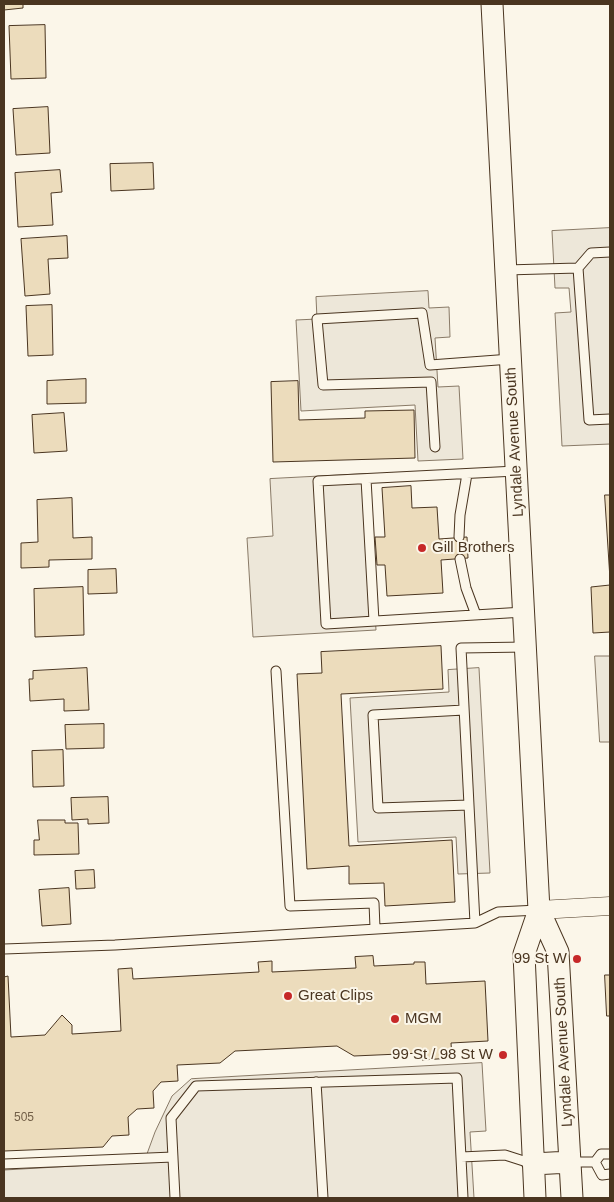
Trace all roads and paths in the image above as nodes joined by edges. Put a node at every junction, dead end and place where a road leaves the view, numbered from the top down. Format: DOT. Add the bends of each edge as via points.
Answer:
graph roads {
  1 [pos="492,4"];
  2 [pos="610,252"];
  3 [pos="578,268"];
  4 [pos="506,270"];
  5 [pos="511,359"];
  6 [pos="430,365"];
  7 [pos="431,382"];
  8 [pos="610,419"];
  9 [pos="435,447"];
  10 [pos="517,471"];
  11 [pos="467,474"];
  12 [pos="366,479"];
  13 [pos="459,537"];
  14 [pos="460,559"];
  15 [pos="524,612"];
  16 [pos="476,615"];
  17 [pos="374,621"];
  18 [pos="526,647"];
  19 [pos="276,671"];
  20 [pos="464,710"];
  21 [pos="469,805"];
  22 [pos="610,906"];
  23 [pos="539,910"];
  24 [pos="475,923"];
  25 [pos="375,928"];
  26 [pos="4,949"];
  27 [pos="316,1082"];
  28 [pos="610,1154"];
  29 [pos="173,1157"];
  30 [pos="461,1157"];
  31 [pos="570,1162"];
  32 [pos="595,1162"];
  33 [pos="4,1164"];
  34 [pos="533,1164"];
  35 [pos="610,1174"];
  36 [pos="175,1198"];
  37 [pos="323,1198"];
  38 [pos="463,1198"];
  39 [pos="535,1198"];
  40 [pos="572,1198"];
  1 -- 4 [label="street, Lyndale Avenue South"];
  2 -- 3 [label="lane" via="591,253"];
  3 -- 4 [label="lane"];
  3 -- 8 [label="lane" via="589,420"];
  4 -- 5 [label="street, Lyndale Avenue South"];
  5 -- 6 [label="lane"];
  5 -- 10 [label="street, Lyndale Avenue South"];
  6 -- 7 [label="lane"];
  6 -- 7 [label="lane" via="422,313 317,319 323,385"];
  7 -- 9 [label="lane"];
  10 -- 11 [label="lane"];
  10 -- 15 [label="street, Lyndale Avenue South"];
  11 -- 12 [label="lane"];
  11 -- 13 [label="lane"];
  12 -- 17 [label="lane"];
  12 -- 17 [label="lane" via="318,481 326,624"];
  14 -- 16 [label="lane"];
  15 -- 16 [label="lane"];
  15 -- 18 [label="street, Lyndale Avenue South"];
  16 -- 17 [label="lane"];
  18 -- 20 [label="lane" via="461,648"];
  18 -- 23 [label="street, Lyndale Avenue South"];
  19 -- 25 [label="lane" via="290,906 374,903"];
  20 -- 21 [label="lane"];
  20 -- 21 [label="lane" via="373,715 378,808"];
  21 -- 24 [label="lane"];
  22 -- 23 [label="street"];
  23 -- 24 [label="lane" via="498,912"];
  23 -- 31 [label="street, Lyndale Avenue South" via="558,952"];
  23 -- 34 [label="street, Lyndale Avenue South" via="524,954"];
  24 -- 25 [label="lane"];
  25 -- 26 [label="lane"];
  27 -- 29 [label="lane" via="196,1086 171,1118"];
  27 -- 30 [label="lane" via="457,1078"];
  27 -- 37 [label="lane"];
  28 -- 32 [label="lane" via="601,1154"];
  29 -- 33 [label="lane"];
  29 -- 36 [label="lane"];
  30 -- 34 [label="lane" via="505,1155"];
  30 -- 38 [label="lane"];
  31 -- 32 [label="lane"];
  31 -- 34 [label="street"];
  31 -- 40 [label="street, Lyndale Avenue South"];
  32 -- 35 [label="lane" via="602,1175"];
  34 -- 39 [label="street, Lyndale Avenue South"];
}
